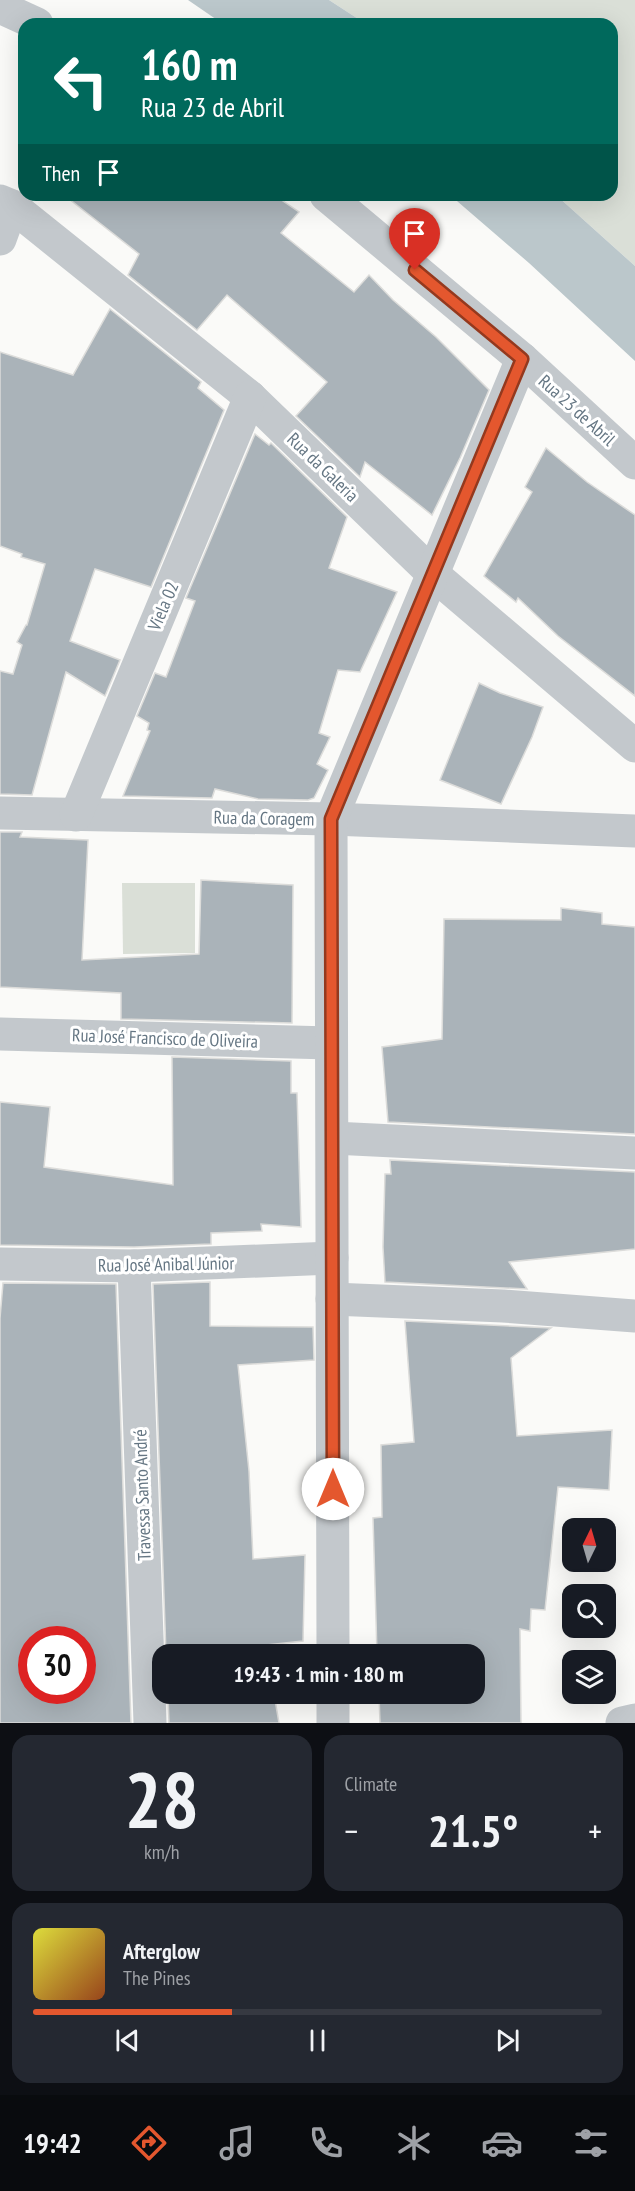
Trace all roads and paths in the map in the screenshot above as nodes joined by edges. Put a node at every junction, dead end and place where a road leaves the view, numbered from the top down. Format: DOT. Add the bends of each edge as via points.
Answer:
graph roads {
  1 [pos="0,6"];
  2 [pos="25,18"];
  3 [pos="333,201"];
  4 [pos="6,204"];
  5 [pos="0,240"];
  6 [pos="522,359"];
  7 [pos="250,397"];
  8 [pos="635,463"];
  9 [pos="434,575"];
  10 [pos="635,746"];
  11 [pos="0,813"];
  12 [pos="76,815"];
  13 [pos="331,819"];
  14 [pos="635,831"];
  15 [pos="0,1034"];
  16 [pos="331,1043"];
  17 [pos="333,1138"];
  18 [pos="635,1153"];
  19 [pos="332,1258"];
  20 [pos="0,1264"];
  21 [pos="134,1266"];
  22 [pos="332,1299"];
  23 [pos="635,1316"];
  24 [pos="333,1644"];
  25 [pos="333,1704"];
  26 [pos="635,1720"];
  27 [pos="150,1723"];
  28 [pos="333,1723"];
  29 [pos="622,1723"];
  1 -- 2 [label="street"];
  3 -- 6 [label="street, Rua 23 de Abril"];
  4 -- 5 [label="street"];
  4 -- 7 [label="street, Rua da Galeria"];
  6 -- 8 [label="street, Rua 23 de Abril"];
  6 -- 9 [label="street"];
  7 -- 9 [label="street, Rua da Galeria"];
  7 -- 12 [label="street, Viela 02"];
  9 -- 10 [label="street, Rua da Galeria"];
  9 -- 13 [label="street"];
  11 -- 12 [label="street, Rua da Coragem"];
  12 -- 13 [label="street, Rua da Coragem"];
  13 -- 14 [label="street, Rua da Coragem"];
  13 -- 16 [label="street"];
  15 -- 16 [label="street, Rua José Francisco de Oliveira"];
  16 -- 17 [label="street"];
  17 -- 18 [label="street"];
  17 -- 19 [label="street"];
  19 -- 21 [label="street, Rua José Anibal Júnior"];
  19 -- 22 [label="street"];
  20 -- 21 [label="street, Rua José Anibal Júnior"];
  21 -- 27 [label="street, Travessa Santo André"];
  22 -- 23 [label="street"];
  22 -- 24 [label="street"];
  25 -- 28 [label="street"];
  26 -- 29 [label="street"];
}
